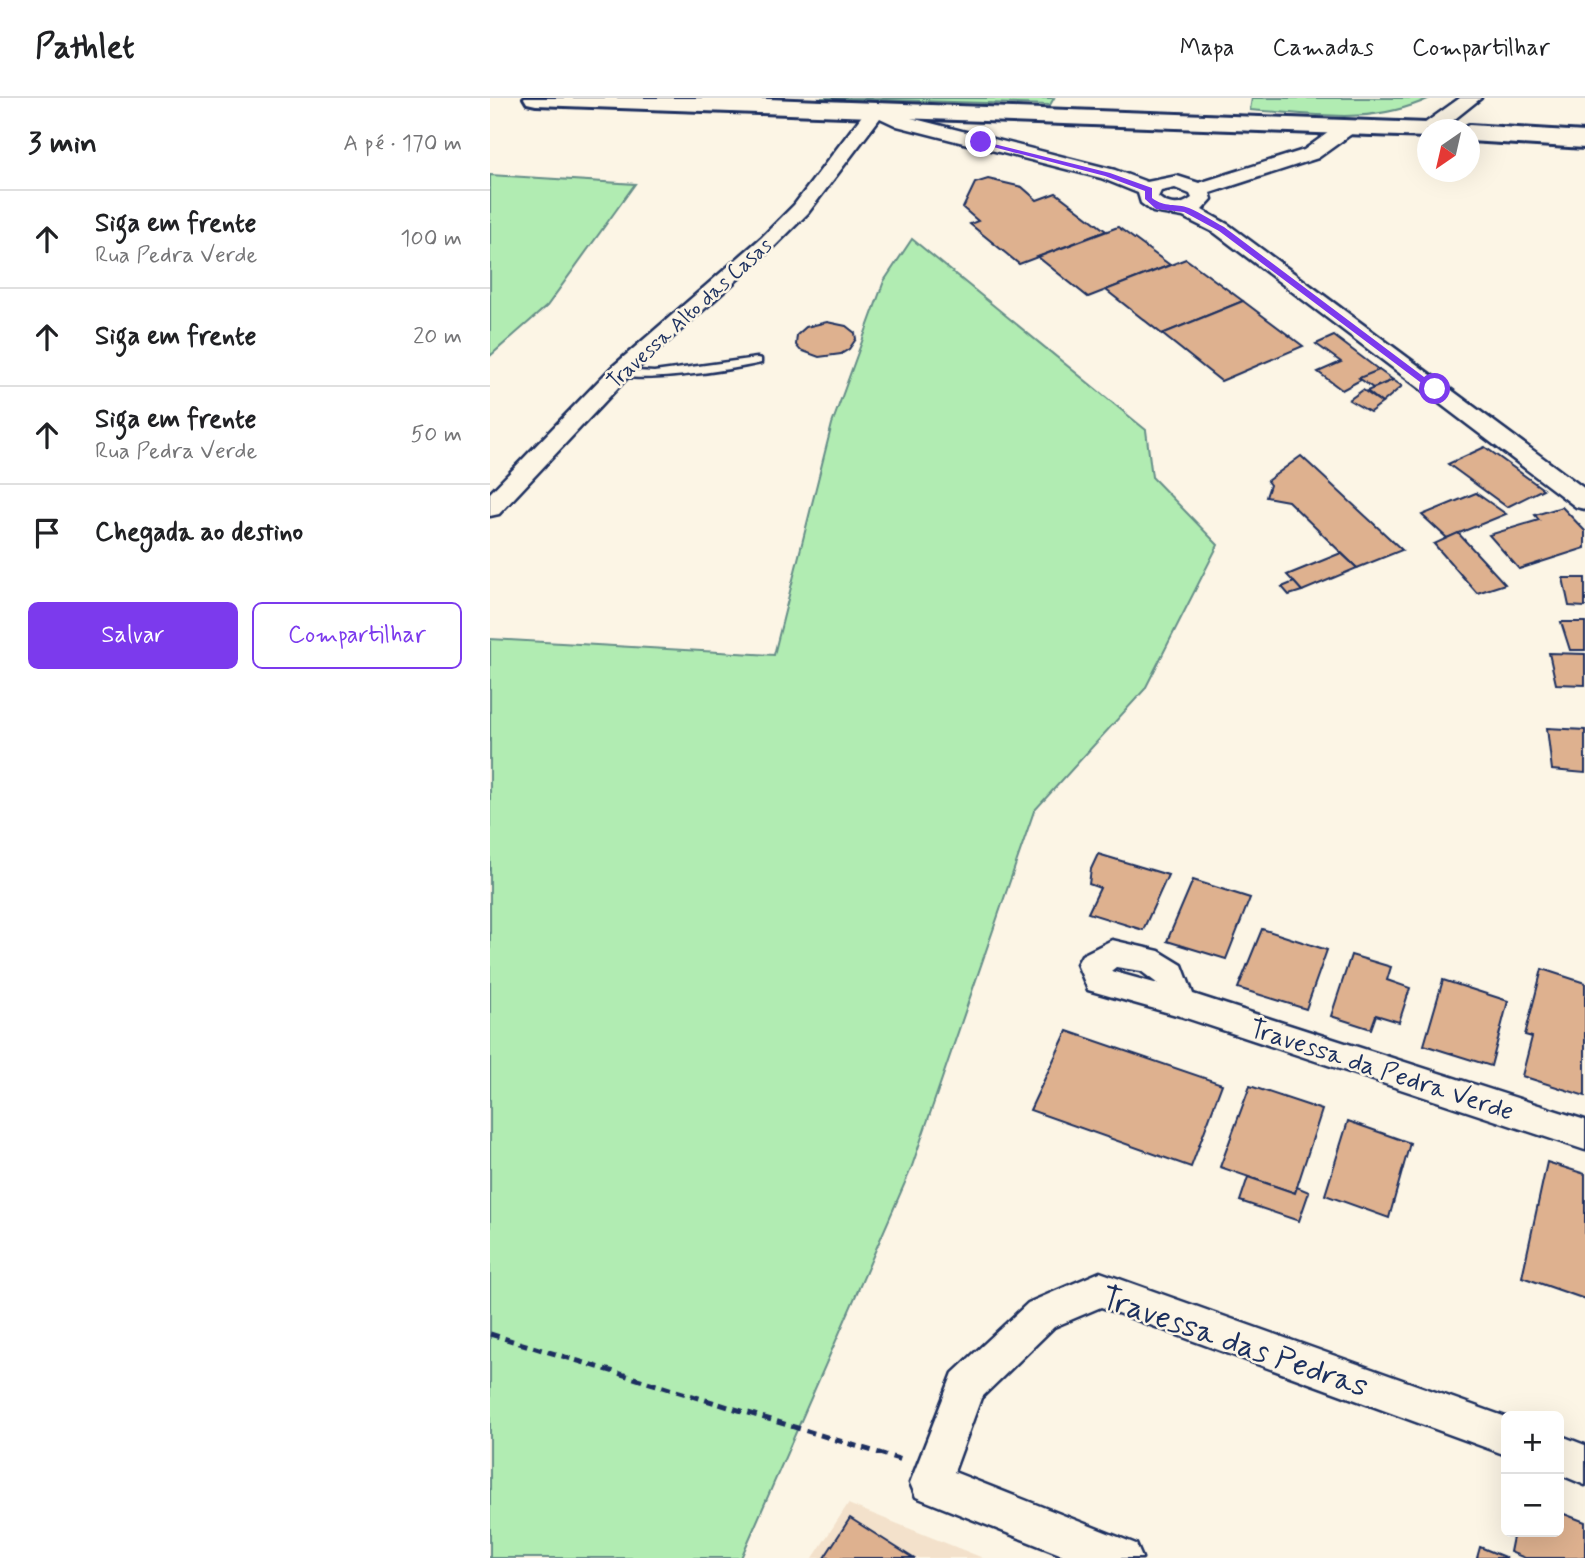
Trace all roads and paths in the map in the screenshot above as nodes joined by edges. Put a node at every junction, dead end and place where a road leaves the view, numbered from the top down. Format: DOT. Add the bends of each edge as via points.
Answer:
graph roads {
  1 [pos="536,98"];
  2 [pos="1472,98"];
  3 [pos="877,109"];
  4 [pos="1443,119"];
  5 [pos="1350,127"];
  6 [pos="1417,130"];
  7 [pos="1480,134"];
  8 [pos="1585,140"];
  9 [pos="1149,190"];
  10 [pos="1199,190"];
  11 [pos="1186,210"];
  12 [pos="757,361"];
  13 [pos="619,373"];
  14 [pos="1585,501"];
  15 [pos="490,508"];
  16 [pos="1180,1003"];
  17 [pos="1585,1135"];
  18 [pos="490,1334"];
  19 [pos="1501,1434"];
  20 [pos="1564,1457"];
  21 [pos="1585,1465"];
  22 [pos="930,1483"];
  23 [pos="1122,1558"];
  1 -- 3 [label="main road"];
  2 -- 4 [label="street"];
  3 -- 5 [label="main road"];
  3 -- 9 [label="street" via="904,122 1108,174"];
  3 -- 13 [label="street, Travessa Alto das Casas" via="802,209"];
  5 -- 6 [label="main road"];
  5 -- 10 [label="street" via="1311,154"];
  7 -- 8 [label="main road"];
  9 -- 10 [label="street" via="1177,182"];
  9 -- 11 [label="street" via="1149,199 1159,207"];
  10 -- 11 [label="street" via="1200,204"];
  11 -- 14 [label="street" via="1222,229"];
  12 -- 13 [label="lane" via="654,375"];
  13 -- 15 [label="street, Travessa Alto das Casas"];
  16 -- 17 [label="street, Travessa da Pedra Verde"];
  18 -- 22 [label="path" via="901,1459"];
  19 -- 22 [label="street, Travessa das Pedras" via="1100,1289 1041,1315 967,1386"];
  20 -- 21 [label="street"];
  22 -- 23 [label="street"];
}
